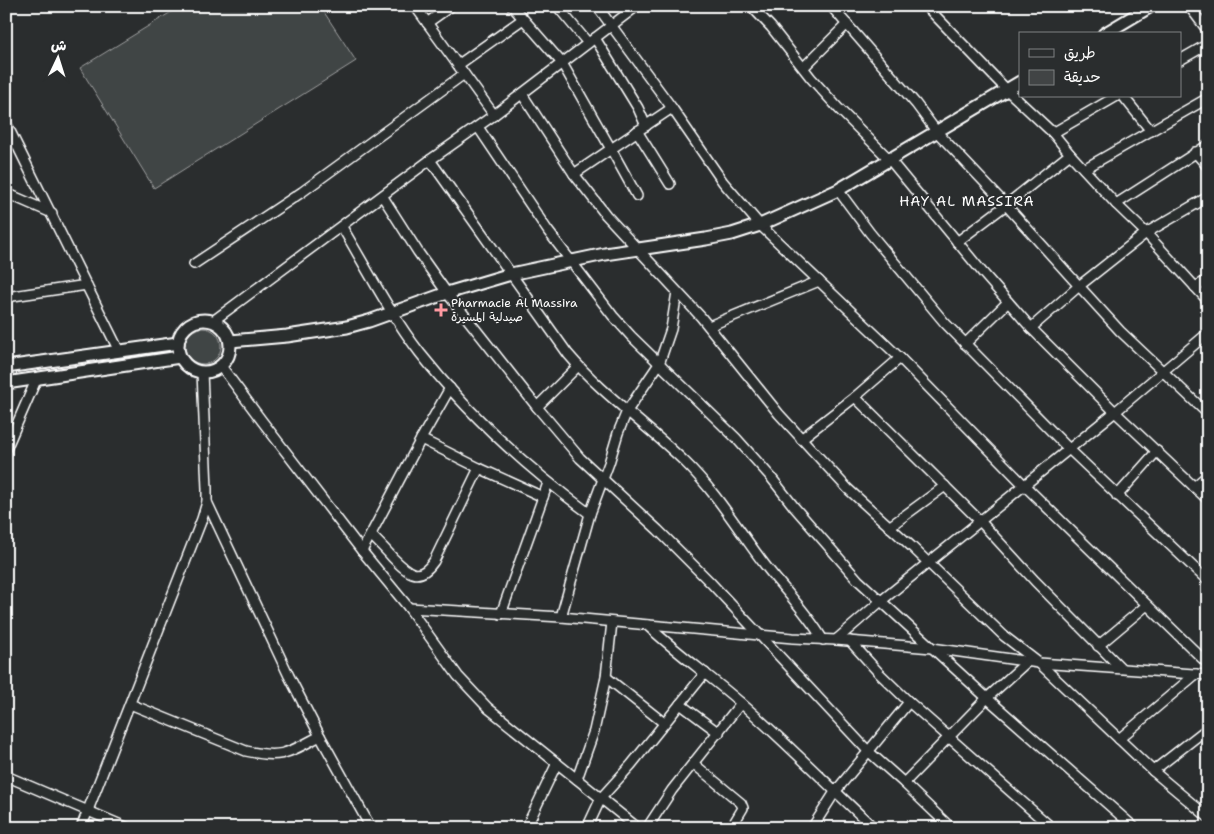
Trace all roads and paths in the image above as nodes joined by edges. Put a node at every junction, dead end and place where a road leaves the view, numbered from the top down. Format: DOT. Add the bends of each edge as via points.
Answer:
graph roads {
  1 [pos="414,6"];
  2 [pos="450,6"];
  3 [pos="512,6"];
  4 [pos="557,6"];
  5 [pos="596,6"];
  6 [pos="637,6"];
  7 [pos="751,6"];
  8 [pos="832,6"];
  9 [pos="926,6"];
  10 [pos="1151,6"];
  11 [pos="1189,6"];
  12 [pos="522,19"];
  13 [pos="427,23"];
  14 [pos="611,24"];
  15 [pos="847,24"];
  16 [pos="1208,31"];
  17 [pos="1107,32"];
  18 [pos="592,40"];
  19 [pos="1208,44"];
  20 [pos="1182,59"];
  21 [pos="562,63"];
  22 [pos="458,65"];
  23 [pos="804,66"];
  24 [pos="464,74"];
  25 [pos="1019,83"];
  26 [pos="1007,90"];
  27 [pos="522,94"];
  28 [pos="1114,98"];
  29 [pos="1125,98"];
  30 [pos="1208,98"];
  31 [pos="672,108"];
  32 [pos="494,115"];
  33 [pos="6,122"];
  34 [pos="478,127"];
  35 [pos="642,129"];
  36 [pos="1151,131"];
  37 [pos="936,132"];
  38 [pos="1053,133"];
  39 [pos="1208,145"];
  40 [pos="611,149"];
  41 [pos="1195,152"];
  42 [pos="1070,154"];
  43 [pos="430,160"];
  44 [pos="890,160"];
  45 [pos="1208,167"];
  46 [pos="1084,169"];
  47 [pos="574,174"];
  48 [pos="670,184"];
  49 [pos="838,190"];
  50 [pos="6,193"];
  51 [pos="637,196"];
  52 [pos="383,197"];
  53 [pos="1208,197"];
  54 [pos="1116,204"];
  55 [pos="1006,205"];
  56 [pos="52,213"];
  57 [pos="760,225"];
  58 [pos="342,227"];
  59 [pos="1146,233"];
  60 [pos="957,242"];
  61 [pos="637,250"];
  62 [pos="570,261"];
  63 [pos="194,264"];
  64 [pos="511,274"];
  65 [pos="1208,280"];
  66 [pos="819,282"];
  67 [pos="87,285"];
  68 [pos="1079,286"];
  69 [pos="1195,287"];
  70 [pos="677,292"];
  71 [pos="447,293"];
  72 [pos="6,297"];
  73 [pos="1208,301"];
  74 [pos="1008,302"];
  75 [pos="393,312"];
  76 [pos="213,321"];
  77 [pos="709,326"];
  78 [pos="1031,328"];
  79 [pos="1208,333"];
  80 [pos="230,341"];
  81 [pos="178,343"];
  82 [pos="964,344"];
  83 [pos="119,351"];
  84 [pos="180,357"];
  85 [pos="900,358"];
  86 [pos="659,364"];
  87 [pos="221,366"];
  88 [pos="578,366"];
  89 [pos="6,367"];
  90 [pos="1163,370"];
  91 [pos="202,372"];
  92 [pos="37,378"];
  93 [pos="7,384"];
  94 [pos="450,388"];
  95 [pos="855,397"];
  96 [pos="537,407"];
  97 [pos="627,410"];
  98 [pos="1115,412"];
  99 [pos="1208,414"];
  100 [pos="421,438"];
  101 [pos="801,439"];
  102 [pos="6,449"];
  103 [pos="1069,449"];
  104 [pos="1156,451"];
  105 [pos="478,468"];
  106 [pos="1208,475"];
  107 [pos="602,480"];
  108 [pos="548,484"];
  109 [pos="1024,485"];
  110 [pos="945,486"];
  111 [pos="1194,487"];
  112 [pos="1117,496"];
  113 [pos="543,497"];
  114 [pos="1208,500"];
  115 [pos="206,502"];
  116 [pos="590,514"];
  117 [pos="980,521"];
  118 [pos="890,527"];
  119 [pos="371,534"];
  120 [pos="362,551"];
  121 [pos="928,562"];
  122 [pos="1208,581"];
  123 [pos="881,601"];
  124 [pos="1147,605"];
  125 [pos="409,608"];
  126 [pos="501,614"];
  127 [pos="561,617"];
  128 [pos="612,622"];
  129 [pos="647,626"];
  130 [pos="757,635"];
  131 [pos="823,640"];
  132 [pos="836,640"];
  133 [pos="850,641"];
  134 [pos="1098,646"];
  135 [pos="932,648"];
  136 [pos="1028,661"];
  137 [pos="1039,662"];
  138 [pos="1208,664"];
  139 [pos="1121,668"];
  140 [pos="705,672"];
  141 [pos="1196,674"];
  142 [pos="1208,674"];
  143 [pos="606,677"];
  144 [pos="987,698"];
  145 [pos="909,702"];
  146 [pos="741,703"];
  147 [pos="130,704"];
  148 [pos="680,704"];
  149 [pos="664,724"];
  150 [pos="1208,728"];
  151 [pos="719,733"];
  152 [pos="320,736"];
  153 [pos="949,737"];
  154 [pos="1119,739"];
  155 [pos="868,751"];
  156 [pos="557,763"];
  157 [pos="694,764"];
  158 [pos="1153,771"];
  159 [pos="6,776"];
  160 [pos="576,779"];
  161 [pos="904,783"];
  162 [pos="835,792"];
  163 [pos="601,798"];
  164 [pos="88,810"];
  165 [pos="1208,817"];
  166 [pos="82,828"];
  167 [pos="128,828"];
  168 [pos="371,828"];
  169 [pos="526,828"];
  170 [pos="587,828"];
  171 [pos="638,828"];
  172 [pos="647,828"];
  173 [pos="731,828"];
  174 [pos="812,828"];
  175 [pos="874,828"];
  176 [pos="951,828"];
  177 [pos="1052,828"];
  178 [pos="1135,828"];
  1 -- 13 [label="street"];
  2 -- 13 [label="street"];
  3 -- 12 [label="street"];
  4 -- 18 [label="street"];
  5 -- 14 [label="street"];
  6 -- 14 [label="street"];
  7 -- 23 [label="street"];
  8 -- 15 [label="street"];
  9 -- 26 [label="street"];
  10 -- 17 [label="street"];
  11 -- 16 [label="street"];
  12 -- 21 [label="street"];
  12 -- 22 [label="street"];
  13 -- 22 [label="street"];
  14 -- 18 [label="street"];
  14 -- 31 [label="street"];
  15 -- 23 [label="street"];
  15 -- 37 [label="street"];
  18 -- 21 [label="street"];
  18 -- 35 [label="street" via="633,100"];
  19 -- 20 [label="street"];
  21 -- 27 [label="street"];
  21 -- 40 [label="street"];
  22 -- 24 [label="street"];
  23 -- 44 [label="street" via="839,109"];
  24 -- 32 [label="street"];
  24 -- 63 [label="street" via="302,192"];
  25 -- 26 [label="street"];
  26 -- 37 [label="street"];
  26 -- 38 [label="street"];
  27 -- 32 [label="street"];
  27 -- 47 [label="street"];
  28 -- 38 [label="street"];
  29 -- 36 [label="street"];
  30 -- 36 [label="street"];
  31 -- 35 [label="street"];
  31 -- 57 [label="street" via="723,182"];
  32 -- 34 [label="street"];
  33 -- 56 [label="street"];
  34 -- 43 [label="street"];
  34 -- 62 [label="street"];
  35 -- 40 [label="street"];
  35 -- 48 [label="street"];
  36 -- 46 [label="street"];
  37 -- 44 [label="street"];
  37 -- 55 [label="street"];
  38 -- 42 [label="street"];
  39 -- 41 [label="street"];
  40 -- 47 [label="street"];
  40 -- 51 [label="street"];
  41 -- 45 [label="street"];
  41 -- 54 [label="street"];
  42 -- 46 [label="street"];
  42 -- 55 [label="street"];
  43 -- 52 [label="street"];
  43 -- 64 [label="street"];
  44 -- 49 [label="street"];
  44 -- 60 [label="street"];
  46 -- 54 [label="street"];
  47 -- 61 [label="street"];
  49 -- 57 [label="street"];
  49 -- 82 [label="street" via="905,276"];
  50 -- 56 [label="street"];
  52 -- 58 [label="street"];
  52 -- 71 [label="street"];
  53 -- 59 [label="street"];
  54 -- 59 [label="street"];
  55 -- 60 [label="street"];
  55 -- 68 [label="street"];
  56 -- 67 [label="street"];
  57 -- 61 [label="street" via="706,240"];
  57 -- 66 [label="street"];
  58 -- 75 [label="street"];
  58 -- 76 [label="street"];
  59 -- 68 [label="street"];
  59 -- 69 [label="street"];
  60 -- 74 [label="street"];
  61 -- 62 [label="street"];
  61 -- 70 [label="street"];
  62 -- 64 [label="street"];
  62 -- 86 [label="street" via="613,316"];
  64 -- 71 [label="street"];
  64 -- 88 [label="street"];
  65 -- 69 [label="street"];
  66 -- 77 [label="street"];
  66 -- 85 [label="street"];
  67 -- 72 [label="street"];
  67 -- 83 [label="street"];
  68 -- 78 [label="street"];
  68 -- 90 [label="street" via="1120,331"];
  69 -- 73 [label="street"];
  70 -- 77 [label="street"];
  70 -- 86 [label="street" via="671,329"];
  71 -- 75 [label="street"];
  71 -- 96 [label="street"];
  74 -- 78 [label="street"];
  74 -- 82 [label="street"];
  75 -- 80 [label="street" via="347,328"];
  75 -- 94 [label="street" via="419,352"];
  76 -- 80 [label="street" via="226,332"];
  76 -- 81 [label="street" via="190,324"];
  77 -- 101 [label="street"];
  78 -- 98 [label="street"];
  79 -- 90 [label="street"];
  80 -- 87 [label="street" via="228,357"];
  81 -- 83 [label="street"];
  81 -- 84 [label="street"];
  82 -- 103 [label="street"];
  83 -- 89 [label="street"];
  84 -- 91 [label="street" via="193,370"];
  84 -- 92 [label="street"];
  85 -- 95 [label="street"];
  85 -- 109 [label="street"];
  86 -- 97 [label="street"];
  86 -- 123 [label="street" via="736,438 836,557"];
  87 -- 91 [label="street"];
  87 -- 120 [label="street"];
  88 -- 96 [label="street"];
  88 -- 97 [label="street"];
  90 -- 98 [label="street"];
  90 -- 99 [label="street"];
  91 -- 115 [label="street"];
  92 -- 93 [label="street"];
  92 -- 102 [label="street"];
  94 -- 100 [label="street"];
  94 -- 108 [label="street"];
  95 -- 101 [label="street"];
  95 -- 110 [label="street"];
  96 -- 107 [label="street"];
  97 -- 107 [label="street"];
  97 -- 131 [label="street" via="702,481"];
  98 -- 103 [label="street"];
  98 -- 104 [label="street"];
  100 -- 105 [label="street"];
  100 -- 119 [label="street"];
  101 -- 118 [label="street" via="848,489"];
  103 -- 109 [label="street"];
  103 -- 112 [label="street"];
  104 -- 111 [label="street"];
  104 -- 112 [label="street"];
  105 -- 113 [label="street"];
  105 -- 119 [label="street" via="434,561 425,572 406,571"];
  106 -- 111 [label="street"];
  107 -- 116 [label="street"];
  107 -- 130 [label="street" via="658,530"];
  108 -- 113 [label="street"];
  108 -- 116 [label="street"];
  109 -- 117 [label="street"];
  109 -- 124 [label="street"];
  110 -- 117 [label="street"];
  110 -- 118 [label="street"];
  111 -- 114 [label="street"];
  112 -- 122 [label="street"];
  113 -- 126 [label="street"];
  115 -- 147 [label="street"];
  115 -- 152 [label="street"];
  116 -- 127 [label="street"];
  117 -- 121 [label="street"];
  117 -- 134 [label="street"];
  118 -- 121 [label="street"];
  119 -- 120 [label="street"];
  120 -- 125 [label="street"];
  121 -- 123 [label="street"];
  121 -- 137 [label="street" via="1004,636"];
  123 -- 132 [label="street"];
  123 -- 135 [label="street"];
  124 -- 134 [label="street"];
  124 -- 138 [label="street"];
  125 -- 126 [label="street"];
  125 -- 156 [label="street" via="473,693"];
  126 -- 127 [label="street"];
  127 -- 128 [label="street"];
  128 -- 129 [label="street"];
  128 -- 143 [label="street"];
  129 -- 130 [label="street"];
  129 -- 140 [label="street"];
  130 -- 131 [label="street"];
  130 -- 155 [label="street"];
  131 -- 132 [label="street"];
  132 -- 133 [label="street"];
  133 -- 135 [label="street"];
  133 -- 145 [label="street"];
  134 -- 139 [label="street"];
  135 -- 136 [label="street"];
  135 -- 144 [label="street"];
  136 -- 137 [label="street"];
  136 -- 144 [label="street"];
  137 -- 139 [label="street"];
  137 -- 154 [label="street"];
  139 -- 141 [label="street"];
  140 -- 146 [label="street"];
  140 -- 148 [label="street"];
  141 -- 142 [label="street"];
  141 -- 154 [label="street"];
  143 -- 149 [label="street"];
  143 -- 160 [label="street" via="594,731"];
  144 -- 153 [label="street"];
  144 -- 178 [label="street"];
  145 -- 153 [label="street"];
  145 -- 155 [label="street"];
  146 -- 151 [label="street"];
  146 -- 162 [label="street"];
  147 -- 152 [label="street" via="260,754 288,753"];
  147 -- 164 [label="street"];
  148 -- 149 [label="street"];
  148 -- 151 [label="street"];
  149 -- 163 [label="street"];
  150 -- 158 [label="street"];
  151 -- 157 [label="street"];
  152 -- 168 [label="street"];
  153 -- 161 [label="street"];
  153 -- 177 [label="street"];
  154 -- 158 [label="street"];
  155 -- 161 [label="street"];
  155 -- 162 [label="street"];
  156 -- 160 [label="street"];
  156 -- 169 [label="street"];
  157 -- 172 [label="street"];
  157 -- 173 [label="street" via="742,803 743,808"];
  158 -- 165 [label="street"];
  159 -- 164 [label="street"];
  160 -- 163 [label="street"];
  161 -- 176 [label="street"];
  162 -- 174 [label="street"];
  162 -- 175 [label="street"];
  163 -- 170 [label="street"];
  163 -- 171 [label="street"];
  164 -- 166 [label="street"];
  164 -- 167 [label="street"];
}
